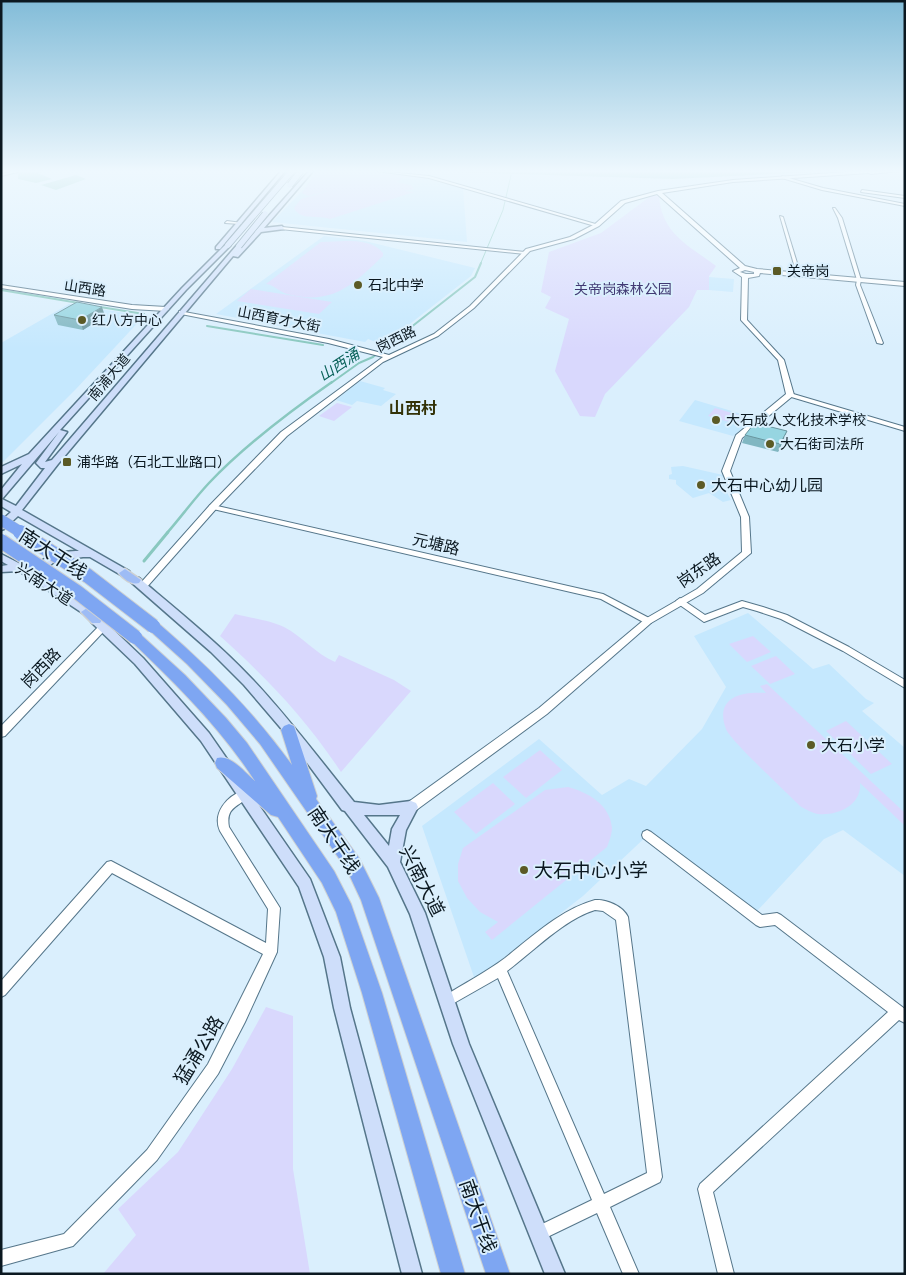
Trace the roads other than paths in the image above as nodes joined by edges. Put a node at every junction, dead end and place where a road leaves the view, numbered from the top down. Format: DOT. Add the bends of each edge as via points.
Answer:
graph roads {
  1 [pos="234,230"];
  2 [pos="241,230"];
  3 [pos="252,230"];
  4 [pos="260,230"];
  5 [pos="307,230"];
  6 [pos="586,230"];
  7 [pos="701,230"];
  8 [pos="785,230"];
  9 [pos="844,230"];
  10 [pos="525,253"];
  11 [pos="743,268"];
  12 [pos="757,271"];
  13 [pos="799,275"];
  14 [pos="745,276"];
  15 [pos="859,280"];
  16 [pos="905,284"];
  17 [pos="1,286"];
  18 [pos="184,289"];
  19 [pos="199,292"];
  20 [pos="166,308"];
  21 [pos="181,312"];
  22 [pos="880,343"];
  23 [pos="386,356"];
  24 [pos="790,395"];
  25 [pos="74,411"];
  26 [pos="905,429"];
  27 [pos="35,453"];
  28 [pos="55,462"];
  29 [pos="1,471"];
  30 [pos="1,497"];
  31 [pos="1,502"];
  32 [pos="213,506"];
  33 [pos="17,512"];
  34 [pos="1,520"];
  35 [pos="1,527"];
  36 [pos="1,541"];
  37 [pos="94,555"];
  38 [pos="1,557"];
  39 [pos="22,568"];
  40 [pos="1,569"];
  41 [pos="37,576"];
  42 [pos="134,580"];
  43 [pos="680,601"];
  44 [pos="96,619"];
  45 [pos="648,621"];
  46 [pos="905,685"];
  47 [pos="289,730"];
  48 [pos="1,733"];
  49 [pos="223,763"];
  50 [pos="244,794"];
  51 [pos="347,806"];
  52 [pos="411,807"];
  53 [pos="313,809"];
  54 [pos="291,822"];
  55 [pos="647,835"];
  56 [pos="393,862"];
  57 [pos="271,952"];
  58 [pos="500,969"];
  59 [pos="1,991"];
  60 [pos="447,1001"];
  61 [pos="901,1014"];
  62 [pos="600,1202"];
  63 [pos="539,1233"];
  64 [pos="1,1258"];
  65 [pos="412,1274"];
  66 [pos="453,1274"];
  67 [pos="498,1274"];
  68 [pos="555,1274"];
  69 [pos="631,1274"];
  70 [pos="726,1274"];
  1 -- 18 [label="main road"];
  2 -- 18 [label="main road, 南浦大道, bridge"];
  3 -- 19 [label="main road, 南浦大道, bridge"];
  4 -- 19 [label="main road"];
  5 -- 10 [label="street"];
  6 -- 10 [label="street, 岗西路"];
  7 -- 11 [label="street"];
  8 -- 13 [label="street"];
  9 -- 15 [label="street"];
  10 -- 23 [label="street, 岗西路" via="472,307 440,332"];
  11 -- 12 [label="street"];
  11 -- 14 [label="street" via="736,271"];
  12 -- 13 [label="street"];
  12 -- 14 [label="street" via="756,276"];
  13 -- 15 [label="street"];
  14 -- 24 [label="street" via="744,320 781,360"];
  15 -- 16 [label="street"];
  15 -- 22 [label="street" via="858,285"];
  17 -- 20 [label="street, 山西路" via="132,307"];
  18 -- 20 [label="main road, 南浦大道"];
  19 -- 21 [label="main road, 南浦大道"];
  20 -- 25 [label="main road, 南浦大道"];
  21 -- 23 [label="street, 山西育才大街"];
  21 -- 28 [label="main road, 南浦大道"];
  23 -- 32 [label="street, 岗西路" via="284,434"];
  24 -- 26 [label="street"];
  24 -- 43 [label="street, 岗东路" via="739,437 726,471 745,517 747,552 700,591"];
  25 -- 27 [label="main road, 南浦大道"];
  25 -- 28 [label="main road" via="40,463 44,466"];
  27 -- 29 [label="main road"];
  27 -- 30 [label="main road, 南浦大道"];
  28 -- 33 [label="main road, 南浦大道"];
  31 -- 33 [label="main road, 兴南大道"];
  32 -- 42 [label="street, 岗西路"];
  32 -- 45 [label="street, 元塘路" via="602,597"];
  33 -- 35 [label="main road, 南浦大道"];
  33 -- 37 [label="main road, 兴南大道"];
  34 -- 53 [label="highway, 南大干线, bridge" via="88,576 192,660 266,740"];
  36 -- 54 [label="highway, 南大干线, bridge" via="77,592 135,637 180,679 221,722"];
  37 -- 41 [label="main road" via="63,555 52,559 43,564"];
  37 -- 42 [label="main road, 兴南大道"];
  38 -- 39 [label="main road, 兴南大道"];
  39 -- 40 [label="main road"];
  39 -- 41 [label="main road, 兴南大道"];
  41 -- 44 [label="main road, 兴南大道"];
  42 -- 47 [label="main road, 兴南大道" via="248,682"];
  43 -- 45 [label="street, 岗东路"];
  43 -- 46 [label="street" via="704,619 742,604 760,609 846,649"];
  44 -- 48 [label="street, 岗西路"];
  44 -- 49 [label="main road, 兴南大道" via="146,668"];
  45 -- 52 [label="street, 岗东路" via="544,711"];
  47 -- 51 [label="main road, 兴南大道"];
  47 -- 53 [label="highway"];
  49 -- 50 [label="main road, 兴南大道"];
  49 -- 54 [label="highway"];
  50 -- 57 [label="street, 猛涌公路" via="227,807 221,819 274,908"];
  50 -- 65 [label="main road, 兴南大道" via="305,884 332,957 342,1008"];
  51 -- 52 [label="main road" via="368,812"];
  51 -- 56 [label="main road, 兴南大道"];
  52 -- 56 [label="main road" via="399,829"];
  53 -- 67 [label="highway, 南大干线" via="353,864 370,898"];
  54 -- 66 [label="highway, 南大干线" via="328,877 345,910"];
  55 -- 61 [label="street" via="760,921 777,919"];
  56 -- 60 [label="main road, 兴南大道" via="417,913"];
  57 -- 59 [label="street" via="111,866"];
  57 -- 64 [label="street, 猛涌公路" via="254,992 213,1069 152,1155 68,1241"];
  58 -- 60 [label="street"];
  58 -- 62 [label="street"];
  58 -- 62 [label="street" via="580,911 595,905 610,908 622,917 655,1177"];
  60 -- 63 [label="main road, 兴南大道" via="473,1075"];
  61 -- 70 [label="street" via="705,1188"];
  62 -- 63 [label="street"];
  62 -- 69 [label="street"];
  63 -- 68 [label="main road, 兴南大道"];
}
